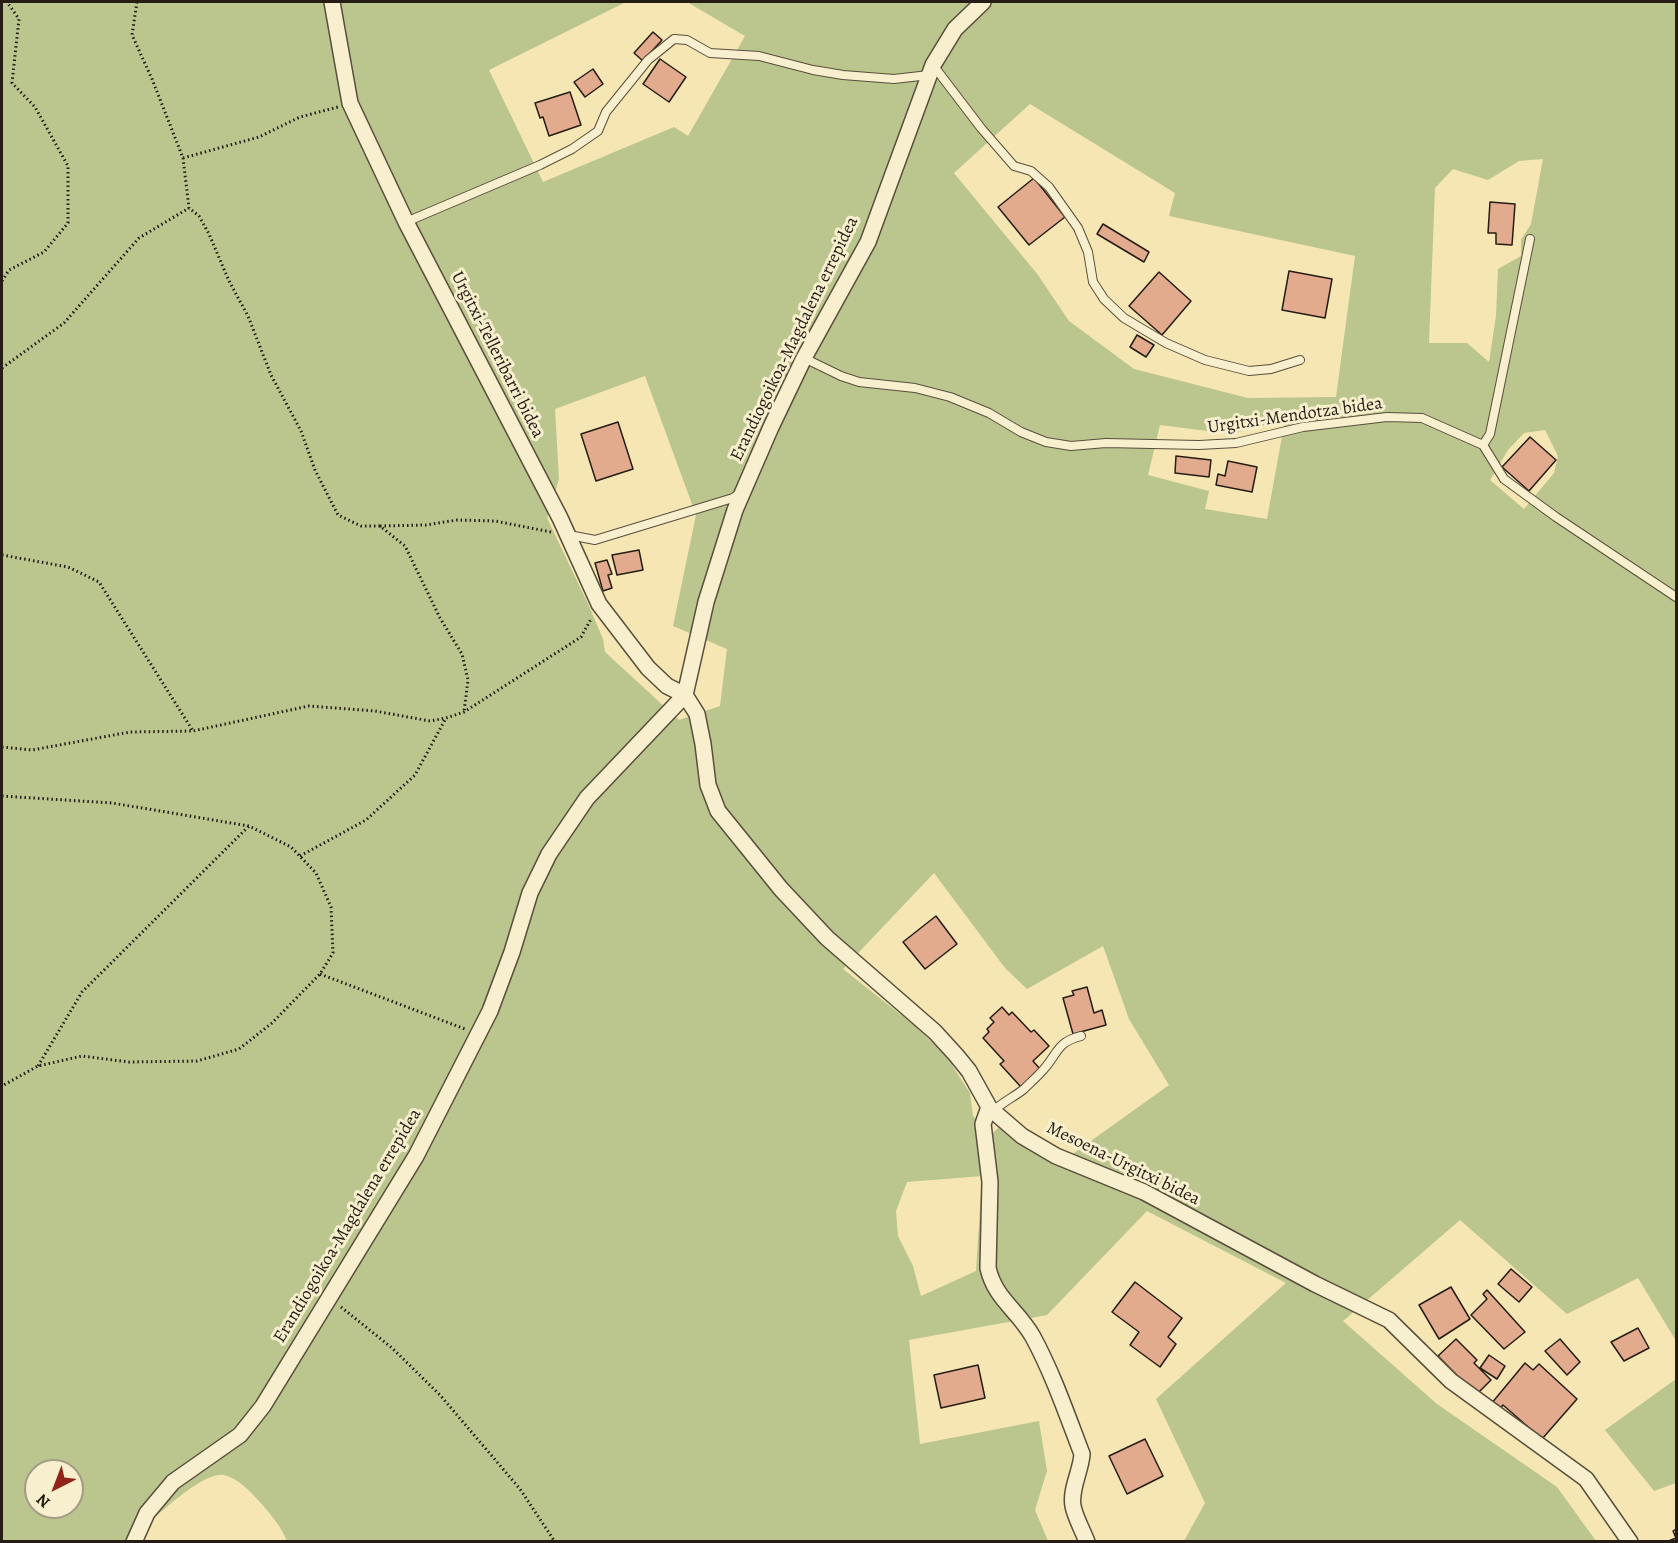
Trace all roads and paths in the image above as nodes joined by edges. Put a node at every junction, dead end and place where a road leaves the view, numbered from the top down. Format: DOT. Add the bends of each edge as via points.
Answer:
graph roads {
  1 [pos="7,2"];
  2 [pos="137,2"];
  3 [pos="332,2"];
  4 [pos="983,2"];
  5 [pos="931,70"];
  6 [pos="350,103"];
  7 [pos="183,158"];
  8 [pos="189,208"];
  9 [pos="406,222"];
  10 [pos="1530,240"];
  11 [pos="2,281"];
  12 [pos="804,358"];
  13 [pos="1300,360"];
  14 [pos="2,368"];
  15 [pos="1483,445"];
  16 [pos="742,492"];
  17 [pos="380,525"];
  18 [pos="568,535"];
  19 [pos="2,555"];
  20 [pos="1677,597"];
  21 [pos="599,604"];
  22 [pos="685,695"];
  23 [pos="464,712"];
  24 [pos="446,718"];
  25 [pos="193,731"];
  26 [pos="2,747"];
  27 [pos="2,796"];
  28 [pos="249,826"];
  29 [pos="300,856"];
  30 [pos="320,974"];
  31 [pos="478,1034"];
  32 [pos="1081,1036"];
  33 [pos="38,1066"];
  34 [pos="2,1086"];
  35 [pos="991,1109"];
  36 [pos="329,1298"];
  37 [pos="134,1542"];
  38 [pos="555,1542"];
  39 [pos="1087,1542"];
  40 [pos="1630,1542"];
  1 -- 11 [label="path" via="19,19 12,83 35,107 68,166 68,223 44,252 9,270"];
  2 -- 7 [label="path" via="132,35"];
  3 -- 6 [label="street, Urgitxi-Telleribarri bidea"];
  4 -- 5 [label="street, Erandiogoikoa-Magdalena errepidea" via="955,29"];
  5 -- 9 [label="lane" via="894,79 843,75 759,56 710,53 687,40 674,39 648,60 606,112 598,131 572,149"];
  5 -- 12 [label="street, Erandiogoikoa-Magdalena errepidea" via="868,242"];
  5 -- 13 [label="lane" via="1014,166 1031,171 1049,187 1078,228 1088,252 1093,282 1124,318 1195,356 1249,371"];
  6 -- 7 [label="path" via="300,117 259,137"];
  6 -- 9 [label="street, Urgitxi-Telleribarri bidea"];
  7 -- 8 [label="path"];
  8 -- 14 [label="path" via="139,238 64,323"];
  8 -- 17 [label="path" via="199,216 209,234 338,514 361,526"];
  9 -- 18 [label="street, Urgitxi-Telleribarri bidea"];
  10 -- 15 [label="lane" via="1490,434"];
  12 -- 15 [label="lane, Urgitxi-Mendotza bidea" via="859,382 915,388 950,397 989,413 1020,432 1071,446 1236,443 1303,427 1387,417 1422,418"];
  12 -- 16 [label="street, Erandiogoikoa-Magdalena errepidea"];
  15 -- 20 [label="lane" via="1504,479"];
  16 -- 18 [label="lane" via="595,540"];
  16 -- 22 [label="street, Erandiogoikoa-Magdalena errepidea" via="706,602"];
  17 -- 18 [label="path" via="495,521"];
  17 -- 23 [label="path" via="405,546 462,654 468,680"];
  18 -- 21 [label="street, Urgitxi-Telleribarri bidea"];
  19 -- 25 [label="path" via="68,567 99,582"];
  21 -- 22 [label="street, Urgitxi-Telleribarri bidea" via="648,668 667,686"];
  21 -- 23 [label="path" via="581,637"];
  22 -- 31 [label="street, Erandiogoikoa-Magdalena errepidea" via="587,798 549,854 530,893 512,952"];
  22 -- 35 [label="street, Mesoena-Urgitxi bidea" via="697,714 708,785 718,811 827,939 935,1032 969,1071"];
  23 -- 24 [label="path"];
  24 -- 25 [label="path" via="430,721 375,711 309,706"];
  24 -- 29 [label="path" via="415,774 366,820"];
  25 -- 26 [label="path" via="130,732 32,750"];
  27 -- 28 [label="path" via="112,803"];
  28 -- 29 [label="path" via="291,847"];
  28 -- 33 [label="path" via="82,992"];
  29 -- 30 [label="path" via="316,873 332,907 333,953"];
  30 -- 31 [label="path"];
  30 -- 33 [label="path" via="272,1023 239,1049 197,1061 129,1062 82,1056"];
  31 -- 36 [label="street, Erandiogoikoa-Magdalena errepidea" via="416,1156"];
  32 -- 35 [label="lane" via="1061,1045 1021,1092"];
  33 -- 34 [label="path"];
  35 -- 39 [label="street" via="983,1124 990,1182 988,1268 997,1293 1020,1318 1046,1362 1082,1454 1073,1506"];
  35 -- 40 [label="street, Mesoena-Urgitxi bidea" via="1022,1136 1056,1156 1144,1192 1389,1320 1451,1381 1586,1479"];
  36 -- 37 [label="street, Erandiogoikoa-Magdalena errepidea" via="263,1406 240,1435 173,1482 147,1513"];
  36 -- 38 [label="path" via="392,1348 440,1395 520,1489"];
}
